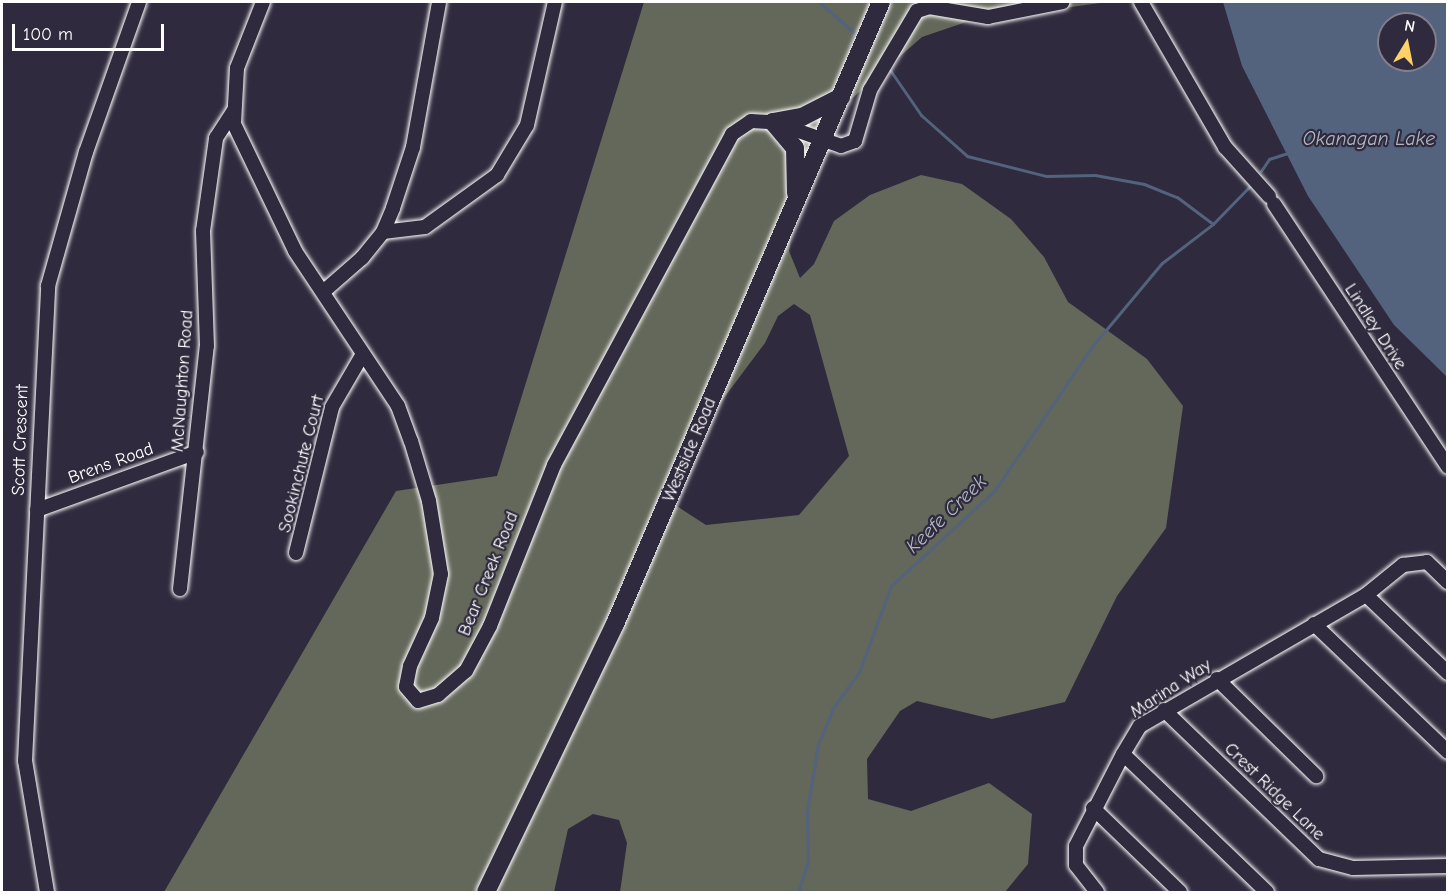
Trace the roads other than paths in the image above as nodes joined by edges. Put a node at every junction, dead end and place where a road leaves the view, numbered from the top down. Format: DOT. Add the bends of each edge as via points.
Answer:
graph roads {
  1 [pos="139,2"];
  2 [pos="263,2"];
  3 [pos="439,2"];
  4 [pos="555,2"];
  5 [pos="881,2"];
  6 [pos="1063,2"];
  7 [pos="1140,2"];
  8 [pos="841,98"];
  9 [pos="235,109"];
  10 [pos="773,122"];
  11 [pos="822,141"];
  12 [pos="795,206"];
  13 [pos="383,232"];
  14 [pos="322,292"];
  15 [pos="363,354"];
  16 [pos="196,452"];
  17 [pos="1448,467"];
  18 [pos="37,510"];
  19 [pos="296,553"];
  20 [pos="1448,582"];
  21 [pos="180,589"];
  22 [pos="1366,595"];
  23 [pos="1314,624"];
  24 [pos="1448,673"];
  25 [pos="1217,679"];
  26 [pos="1164,710"];
  27 [pos="1448,752"];
  28 [pos="1123,754"];
  29 [pos="1316,776"];
  30 [pos="1093,808"];
  31 [pos="1448,866"];
  32 [pos="46,892"];
  33 [pos="486,892"];
  34 [pos="1097,892"];
  35 [pos="1180,892"];
  36 [pos="1267,892"];
  1 -- 18 [label="street, Scott Crescent" via="53,258 43,333"];
  2 -- 9 [label="street, Bear Creek Road" via="237,68"];
  3 -- 13 [label="street" via="413,147"];
  4 -- 13 [label="street" via="527,125 497,175 425,228"];
  5 -- 8 [label="main road, Westside Road"];
  6 -- 11 [label="street" via="988,17 929,7 917,11 870,90 855,141 841,146"];
  7 -- 17 [label="street, Lindley Drive" via="1225,147 1271,200"];
  8 -- 10 [label="main road" via="801,117"];
  8 -- 11 [label="main road, Westside Road"];
  9 -- 14 [label="street, Bear Creek Road" via="234,124 263,188"];
  9 -- 16 [label="street, McNaughton Road" via="216,138 202,231 207,346"];
  10 -- 11 [label="street, Bear Creek Road"];
  10 -- 12 [label="main road" via="795,148"];
  10 -- 15 [label="street, Bear Creek Road" via="751,121 732,134 554,465 490,626 466,671 438,695 418,701 406,687 432,618 441,574 438,546 398,406"];
  11 -- 12 [label="main road, Westside Road"];
  12 -- 33 [label="main road, Westside Road" via="615,624"];
  13 -- 14 [label="street"];
  14 -- 15 [label="street, Bear Creek Road"];
  15 -- 19 [label="street, Sookinchute Court" via="332,407"];
  16 -- 18 [label="street, Brens Road"];
  16 -- 21 [label="street, McNaughton Road"];
  18 -- 32 [label="street, Scott Crescent" via="25,761"];
  20 -- 22 [label="street, Marina Way" via="1418,560"];
  22 -- 23 [label="street, Marina Way"];
  22 -- 24 [label="street"];
  23 -- 25 [label="street, Marina Way"];
  23 -- 27 [label="street"];
  25 -- 26 [label="street, Marina Way"];
  25 -- 29 [label="street"];
  26 -- 28 [label="street, Marina Way" via="1140,726"];
  26 -- 31 [label="street, Crest Ridge Lane" via="1319,859 1353,868"];
  28 -- 30 [label="street, Marina Way"];
  28 -- 36 [label="street"];
  30 -- 34 [label="street, Marina Way" via="1076,846 1076,865"];
  30 -- 35 [label="street"];
}
